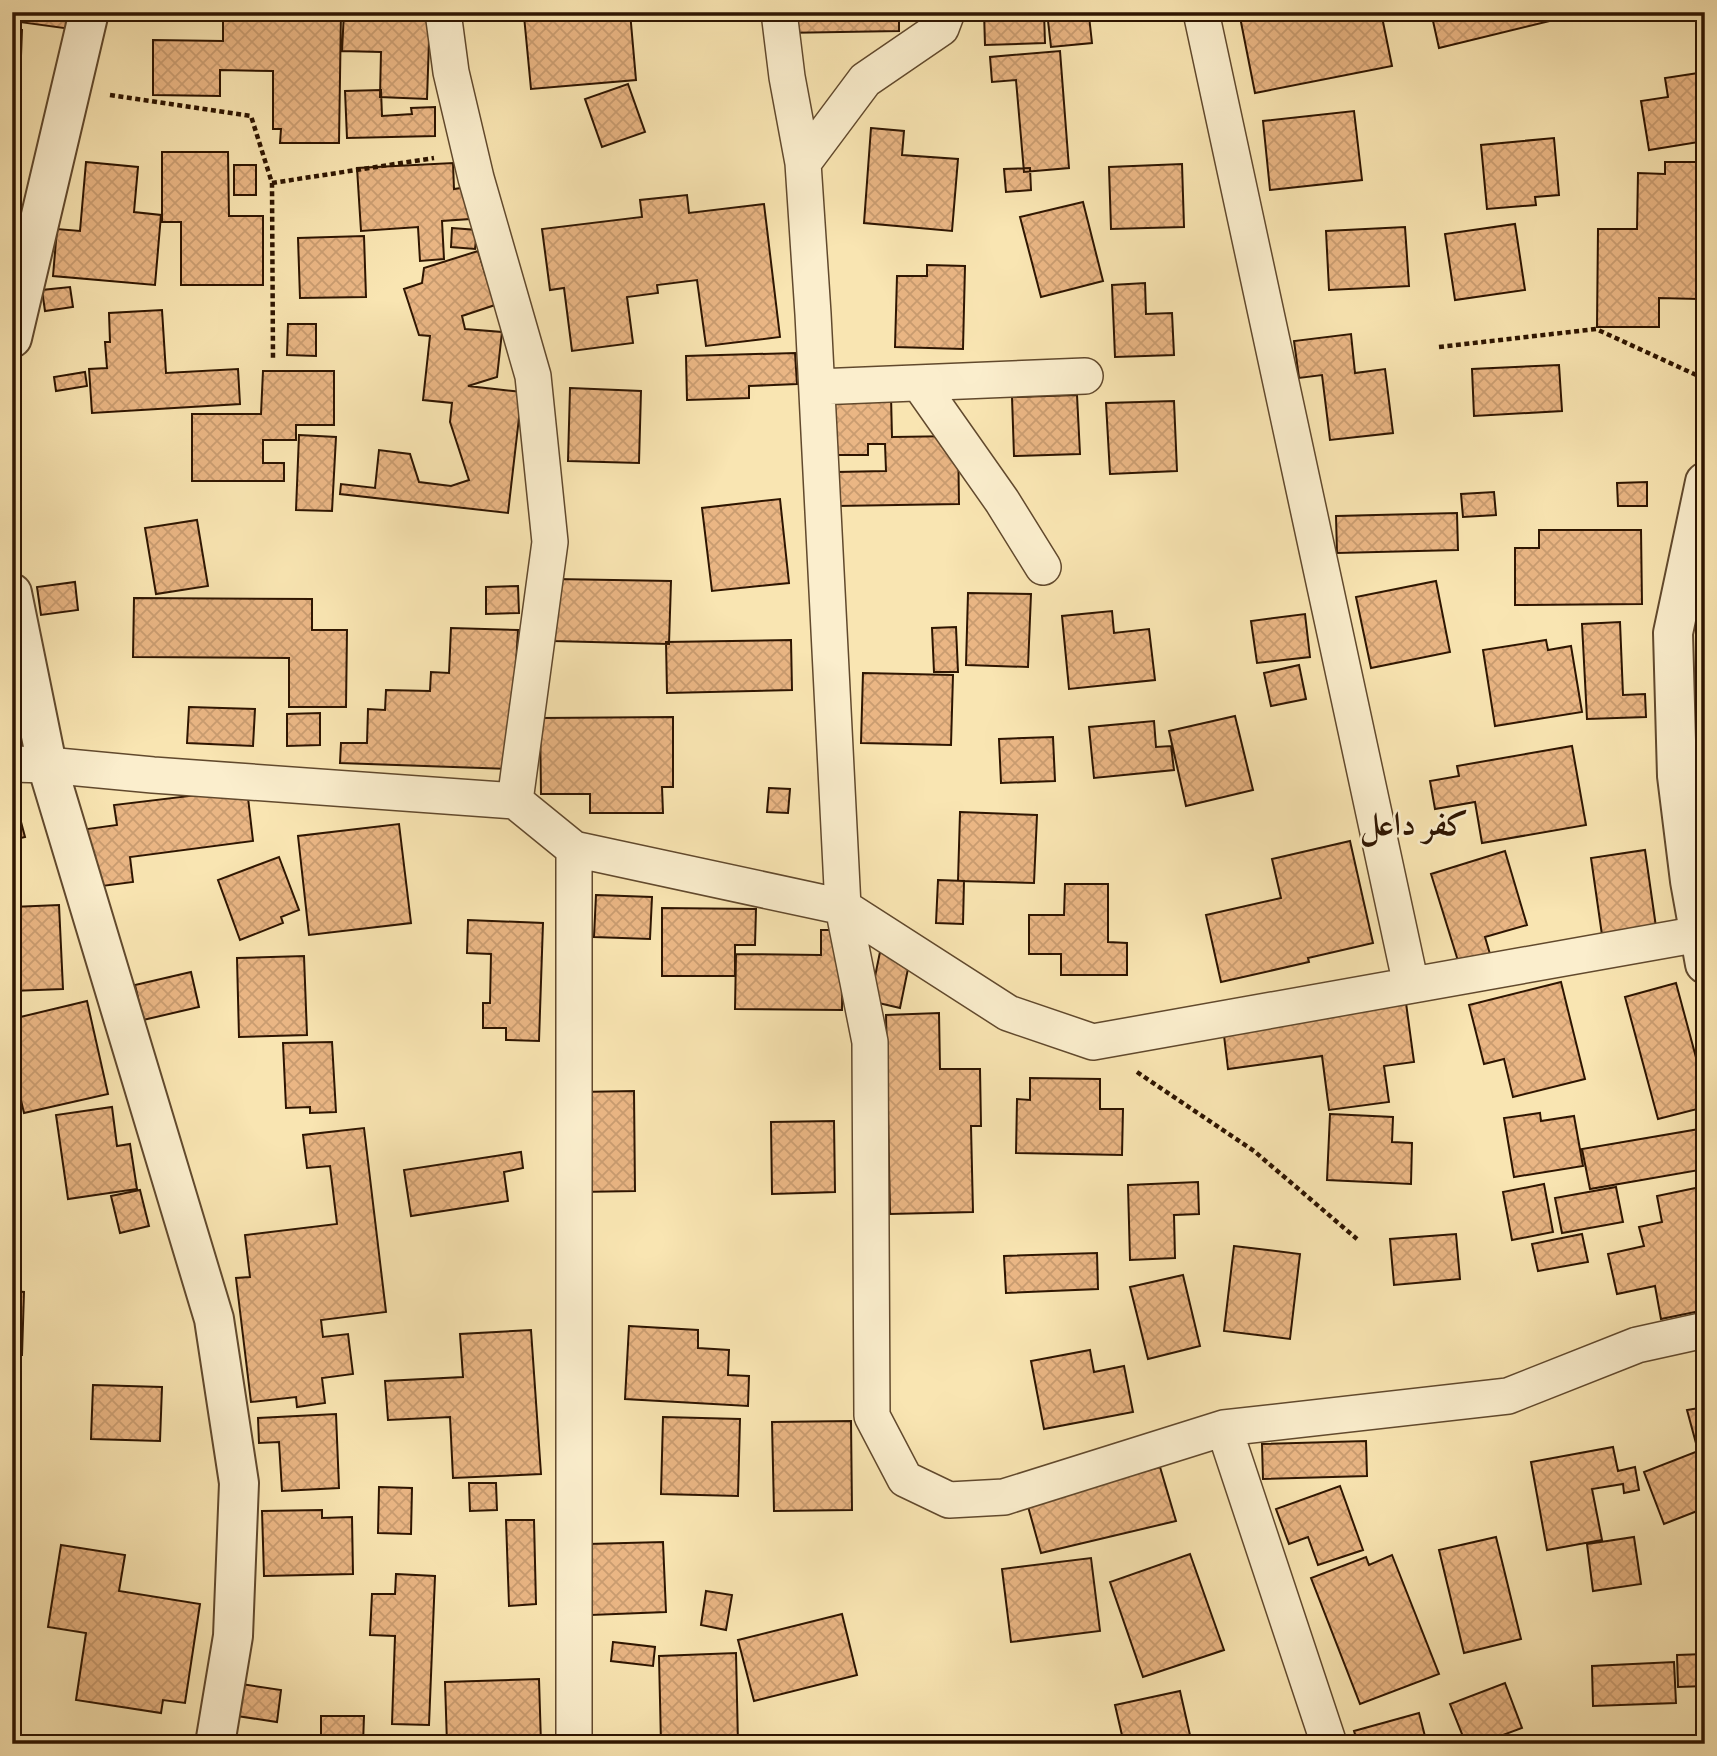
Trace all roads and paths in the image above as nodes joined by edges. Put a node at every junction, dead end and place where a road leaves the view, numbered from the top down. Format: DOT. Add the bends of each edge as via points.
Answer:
graph roads {
  1 [pos="89,12"];
  2 [pos="443,12"];
  3 [pos="779,12"];
  4 [pos="947,12"];
  5 [pos="1201,12"];
  6 [pos="71,90"];
  7 [pos="470,152"];
  8 [pos="803,163"];
  9 [pos="272,183"];
  10 [pos="12,338"];
  11 [pos="1439,347"];
  12 [pos="273,360"];
  13 [pos="1085,376"];
  14 [pos="1705,379"];
  15 [pos="919,383"];
  16 [pos="817,387"];
  17 [pos="1705,482"];
  18 [pos="1043,567"];
  19 [pos="12,593"];
  20 [pos="30,764"];
  21 [pos="515,801"];
  22 [pos="574,849"];
  23 [pos="843,907"];
  24 [pos="1703,944"];
  25 [pos="1411,985"];
  26 [pos="1093,1042"];
  27 [pos="1357,1239"];
  28 [pos="1705,1330"];
  29 [pos="1224,1428"];
  30 [pos="215,1744"];
  31 [pos="574,1744"];
  32 [pos="1329,1744"];
  1 -- 6 [label="street"];
  2 -- 7 [label="street" via="451,72"];
  3 -- 8 [label="street"];
  4 -- 8 [label="street" via="941,28 865,80"];
  5 -- 25 [label="street"];
  6 -- 9 [label="path" via="251,116"];
  6 -- 10 [label="street"];
  7 -- 9 [label="path"];
  7 -- 21 [label="street" via="533,376 550,542"];
  8 -- 16 [label="street"];
  9 -- 12 [label="path"];
  11 -- 14 [label="path" via="1596,329"];
  13 -- 15 [label="street"];
  15 -- 16 [label="street"];
  15 -- 18 [label="street"];
  16 -- 23 [label="street"];
  17 -- 24 [label="street" via="1673,633 1677,776"];
  19 -- 20 [label="street"];
  20 -- 21 [label="street"];
  20 -- 30 [label="street" via="214,1319 239,1483 233,1636"];
  21 -- 22 [label="street"];
  22 -- 23 [label="street"];
  22 -- 31 [label="street"];
  23 -- 26 [label="street" via="1008,1013"];
  23 -- 29 [label="street" via="870,1042 872,1416 905,1479 949,1500 1004,1497"];
  24 -- 25 [label="street"];
  25 -- 26 [label="street"];
  26 -- 27 [label="path" via="1254,1151"];
  28 -- 29 [label="street" via="1637,1345 1508,1396"];
  29 -- 32 [label="street"];
}
